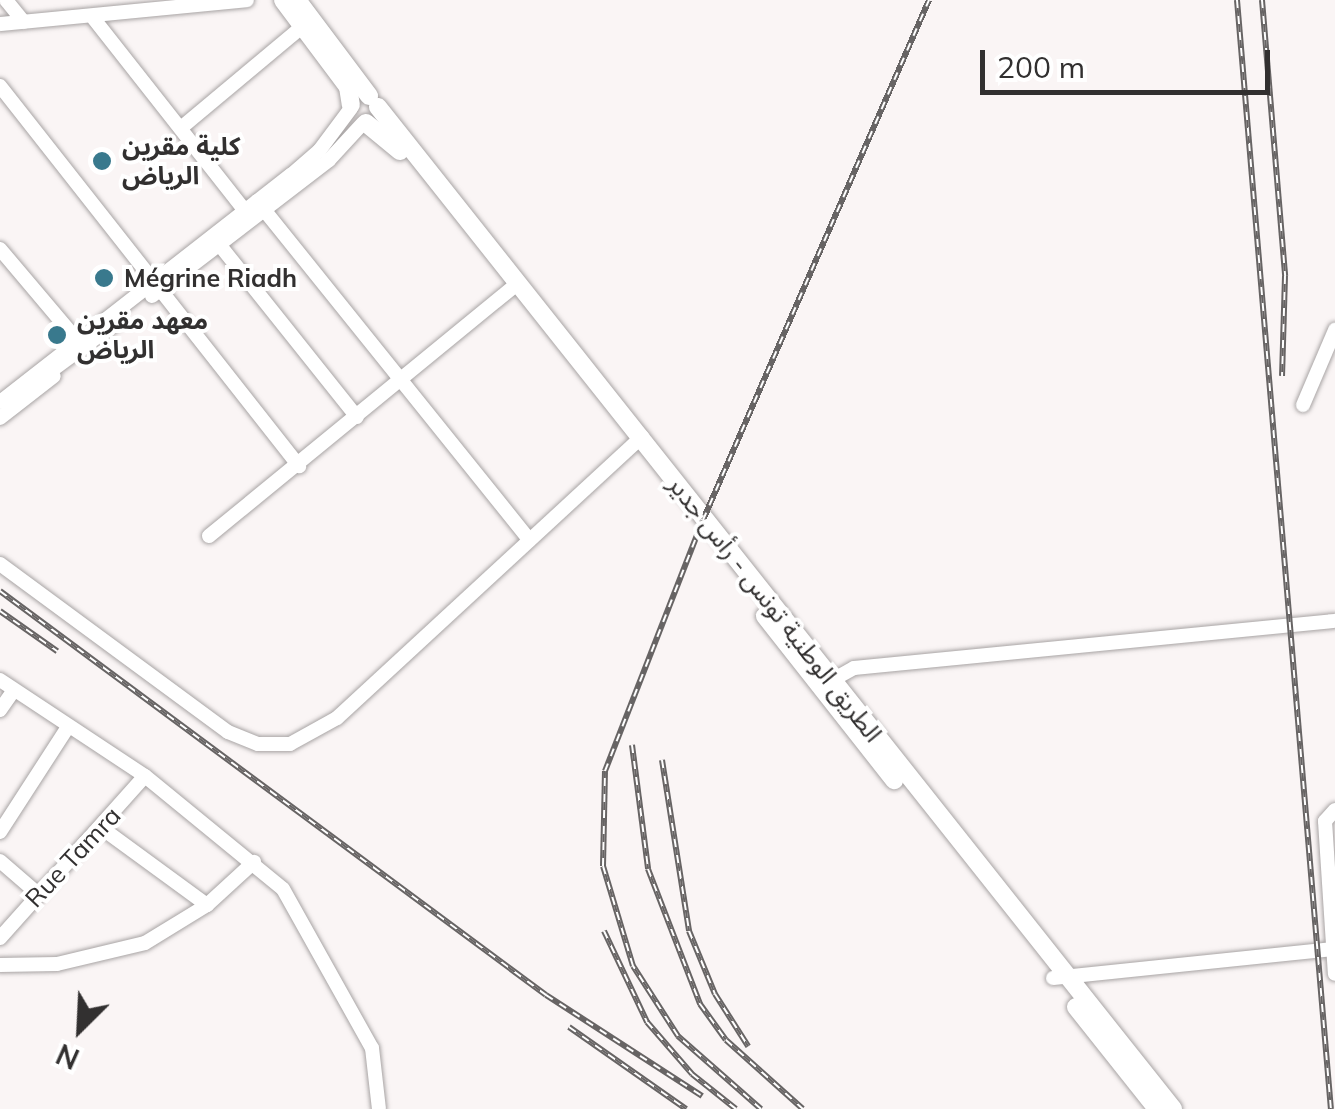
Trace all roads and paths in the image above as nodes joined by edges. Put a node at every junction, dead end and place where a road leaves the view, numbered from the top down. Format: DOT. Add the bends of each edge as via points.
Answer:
graph roads {
  1 [pos="6,0"];
  2 [pos="138,0"];
  3 [pos="246,0"];
  4 [pos="283,0"];
  5 [pos="297,0"];
  6 [pos="149,14"];
  7 [pos="94,19"];
  8 [pos="24,22"];
  9 [pos="0,24"];
  10 [pos="302,26"];
  11 [pos="0,86"];
  12 [pos="374,102"];
  13 [pos="351,106"];
  14 [pos="364,123"];
  15 [pos="181,128"];
  16 [pos="255,210"];
  17 [pos="216,240"];
  18 [pos="0,249"];
  19 [pos="157,286"];
  20 [pos="511,289"];
  21 [pos="1335,330"];
  22 [pos="81,343"];
  23 [pos="402,380"];
  24 [pos="0,402"];
  25 [pos="1303,406"];
  26 [pos="0,418"];
  27 [pos="357,418"];
  28 [pos="638,441"];
  29 [pos="299,466"];
  30 [pos="209,536"];
  31 [pos="530,540"];
  32 [pos="0,564"];
  33 [pos="1335,621"];
  34 [pos="0,680"];
  35 [pos="826,684"];
  36 [pos="14,690"];
  37 [pos="0,710"];
  38 [pos="68,727"];
  39 [pos="145,776"];
  40 [pos="1335,810"];
  41 [pos="103,829"];
  42 [pos="0,832"];
  43 [pos="0,861"];
  44 [pos="254,862"];
  45 [pos="37,893"];
  46 [pos="207,905"];
  47 [pos="2,937"];
  48 [pos="1334,949"];
  49 [pos="0,965"];
  50 [pos="16,965"];
  51 [pos="1335,974"];
  52 [pos="1059,976"];
  53 [pos="379,1109"];
  54 [pos="1156,1109"];
  55 [pos="1172,1109"];
  1 -- 8 [label="street"];
  2 -- 6 [label="street"];
  3 -- 6 [label="street"];
  4 -- 10 [label="main road"];
  5 -- 12 [label="main road, الطريق الوطنية تونس - رأس جدير"];
  6 -- 7 [label="street"];
  7 -- 8 [label="street"];
  7 -- 15 [label="street"];
  8 -- 9 [label="street"];
  10 -- 13 [label="main road" via="348,87"];
  10 -- 15 [label="street"];
  11 -- 19 [label="street"];
  12 -- 13 [label="main road"];
  12 -- 14 [label="main road"];
  12 -- 28 [label="main road, الطريق الوطنية تونس - رأس جدير"];
  13 -- 14 [label="main road, الطريق الوطنية تونس - رأس جدير"];
  13 -- 16 [label="street" via="319,151"];
  14 -- 16 [label="street" via="329,160"];
  14 -- 20 [label="main road, الطريق الوطنية تونس - رأس جدير" via="408,160"];
  15 -- 16 [label="street"];
  16 -- 17 [label="street"];
  16 -- 23 [label="street"];
  17 -- 19 [label="street"];
  17 -- 27 [label="street"];
  18 -- 22 [label="street"];
  19 -- 22 [label="street"];
  19 -- 29 [label="street"];
  20 -- 23 [label="street"];
  20 -- 28 [label="main road, الطريق الوطنية تونس - رأس جدير"];
  21 -- 25 [label="street"];
  22 -- 24 [label="street"];
  22 -- 26 [label="street"];
  23 -- 27 [label="street"];
  23 -- 31 [label="street"];
  27 -- 29 [label="street"];
  28 -- 31 [label="street"];
  28 -- 35 [label="main road, الطريق الوطنية تونس - رأس جدير"];
  29 -- 30 [label="street"];
  31 -- 32 [label="street" via="327,727 280,746 228,732"];
  33 -- 35 [label="street" via="854,668"];
  34 -- 36 [label="street"];
  35 -- 52 [label="main road, الطريق الوطنية تونس - رأس جدير"];
  36 -- 37 [label="street"];
  36 -- 38 [label="street"];
  38 -- 39 [label="street"];
  38 -- 42 [label="street"];
  39 -- 41 [label="street, Rue Tamra"];
  39 -- 44 [label="street"];
  40 -- 48 [label="street" via="1324,821"];
  41 -- 45 [label="street, Rue Tamra"];
  41 -- 46 [label="street"];
  43 -- 45 [label="street"];
  44 -- 46 [label="street"];
  44 -- 53 [label="street" via="290,899 372,1048"];
  45 -- 47 [label="street, Rue Tamra"];
  46 -- 50 [label="street" via="123,951"];
  47 -- 50 [label="street"];
  48 -- 51 [label="street"];
  48 -- 52 [label="street"];
  49 -- 50 [label="street"];
  52 -- 54 [label="main road, الطريق الوطنية تونس - رأس جدير"];
  52 -- 55 [label="main road, الطريق الوطنية تونس - رأس جدير"];
}
